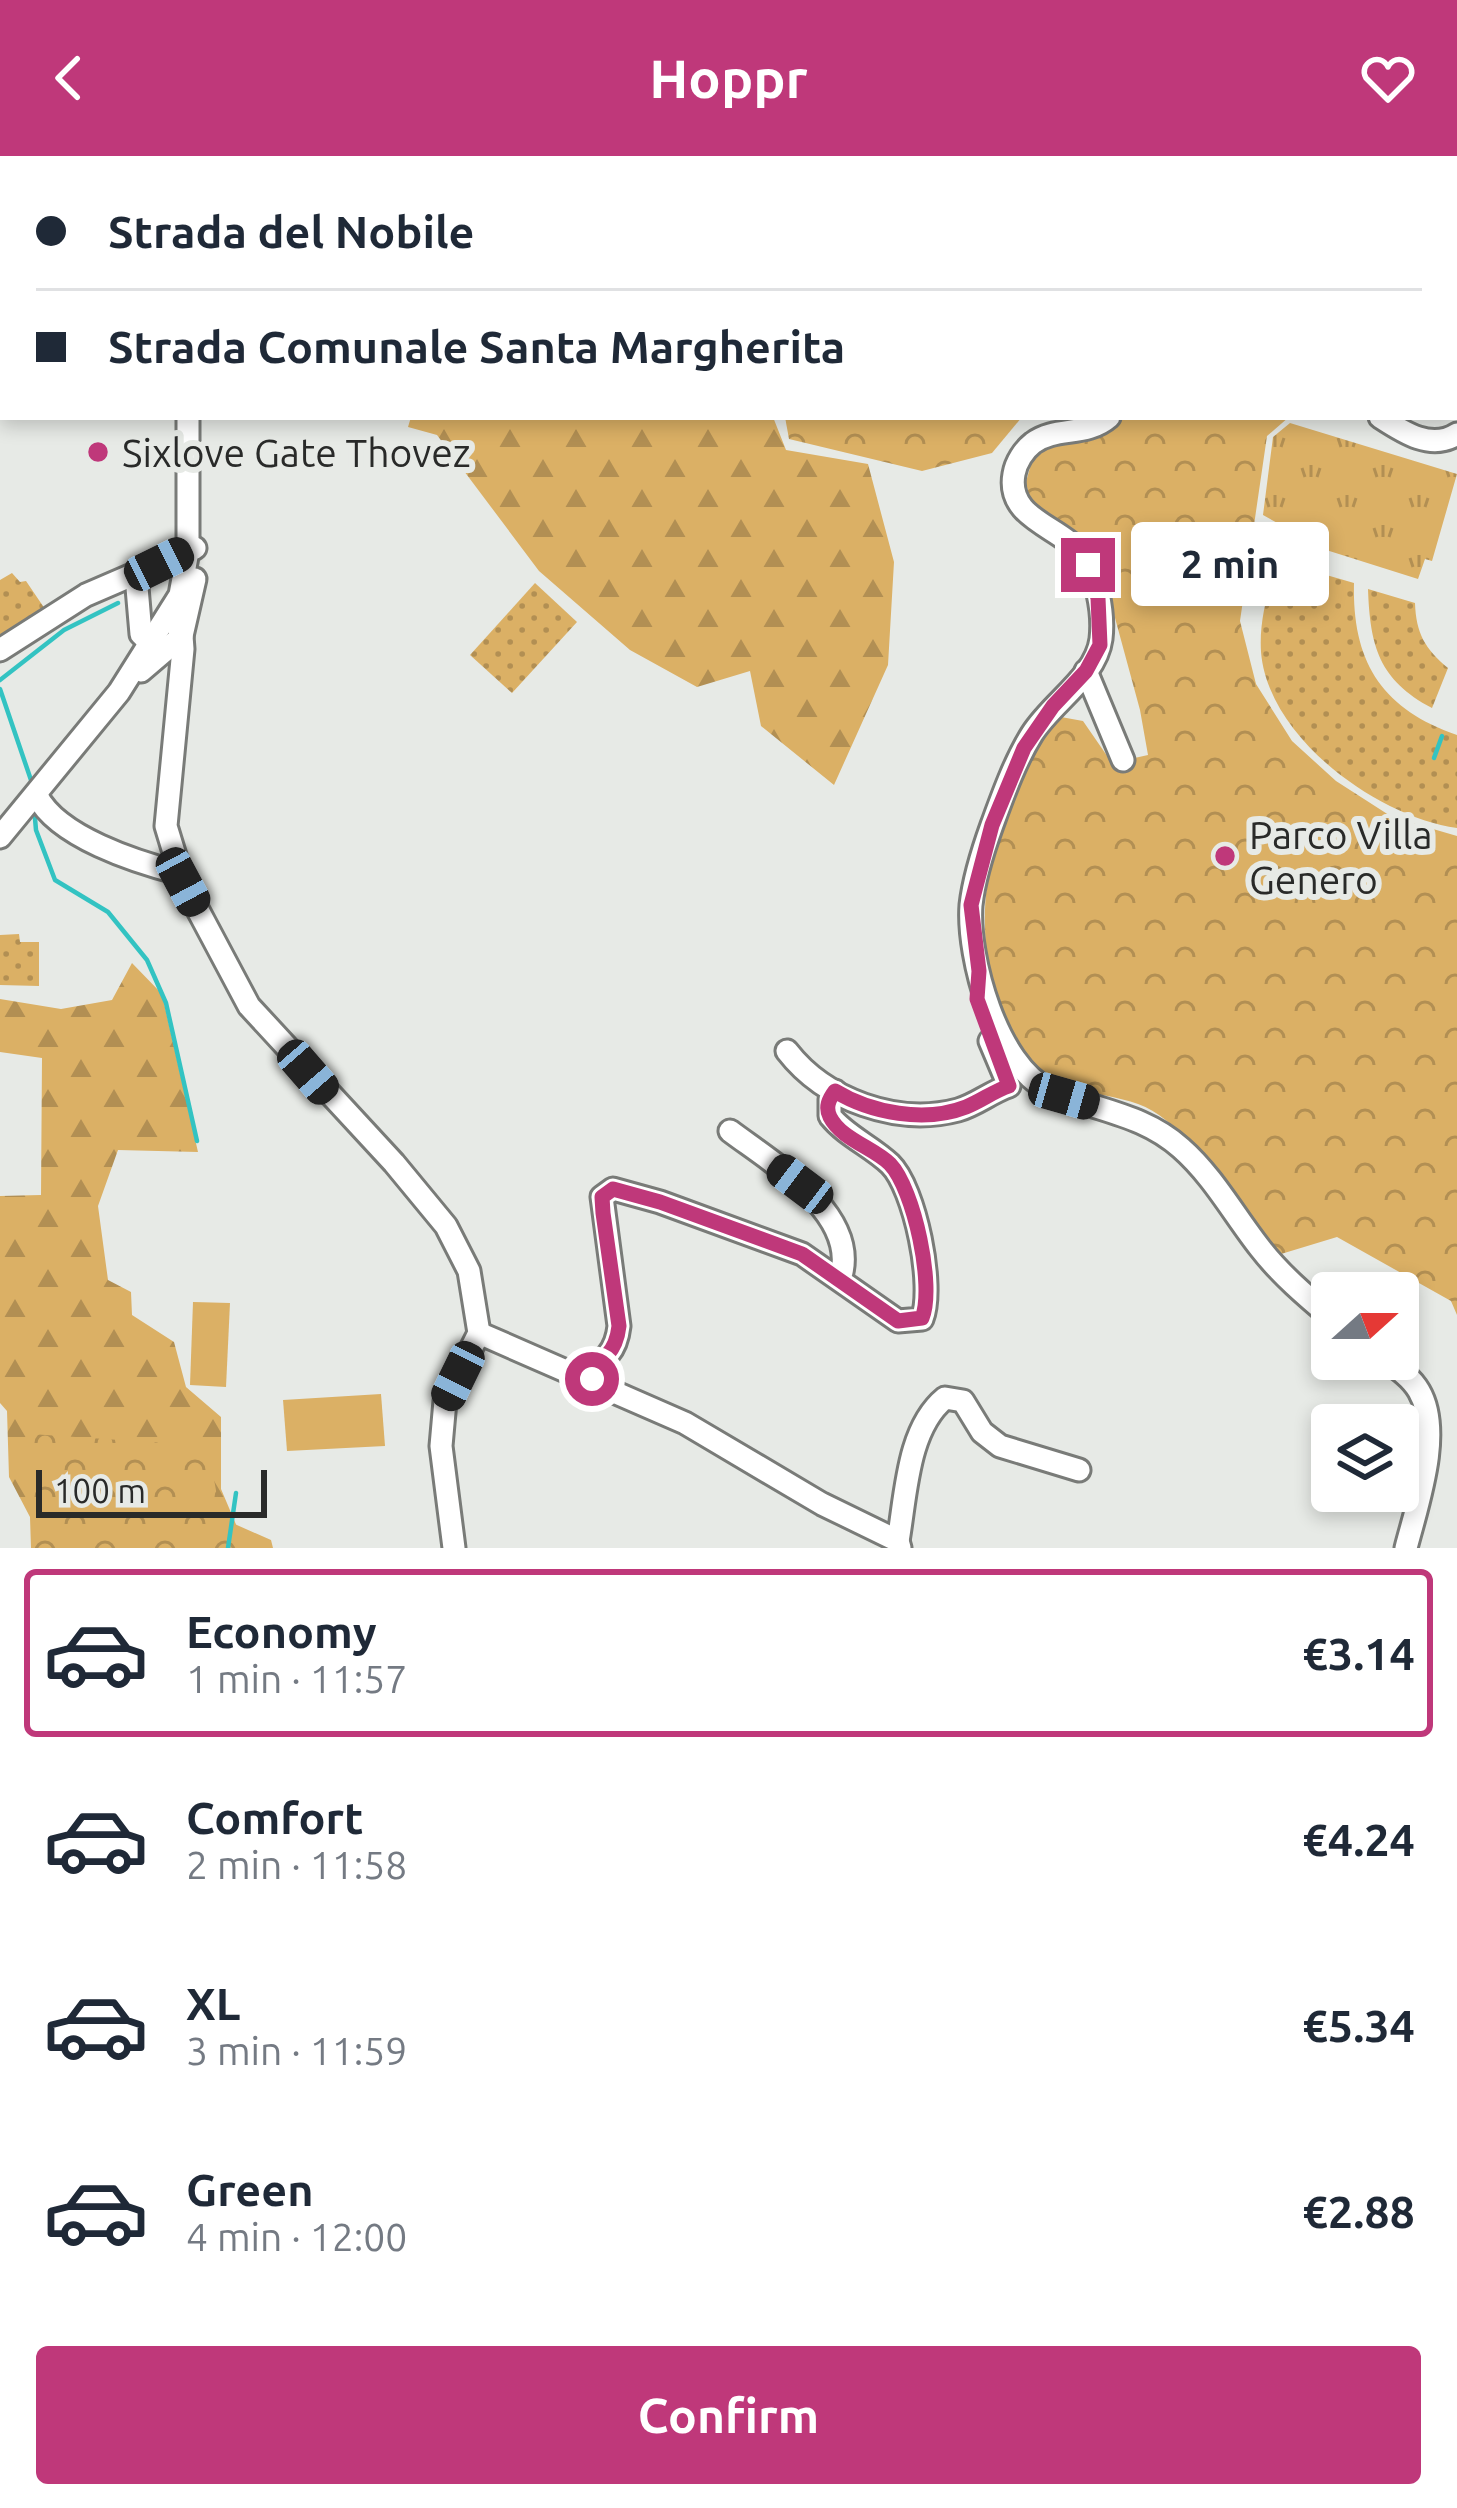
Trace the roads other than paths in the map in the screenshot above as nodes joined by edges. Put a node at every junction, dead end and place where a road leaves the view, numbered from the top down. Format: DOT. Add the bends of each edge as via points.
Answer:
graph roads {
  1 [pos="188,420"];
  2 [pos="200,420"];
  3 [pos="1104,420"];
  4 [pos="1385,420"];
  5 [pos="1457,434"];
  6 [pos="194,548"];
  7 [pos="136,576"];
  8 [pos="171,614"];
  9 [pos="182,636"];
  10 [pos="152,645"];
  11 [pos="0,650"];
  12 [pos="1086,671"];
  13 [pos="119,692"];
  14 [pos="1123,760"];
  15 [pos="33,800"];
  16 [pos="166,826"];
  17 [pos="0,837"];
  18 [pos="115,851"];
  19 [pos="179,873"];
  20 [pos="979,971"];
  21 [pos="788,1051"];
  22 [pos="835,1091"];
  23 [pos="730,1131"];
  24 [pos="836,1275"];
  25 [pos="1311,1298"];
  26 [pos="478,1333"];
  27 [pos="580,1375"];
  28 [pos="1409,1380"];
  29 [pos="1079,1470"];
  30 [pos="899,1545"];
  31 [pos="454,1548"];
  32 [pos="1406,1548"];
  1 -- 6 [label="street"];
  2 -- 6 [label="street"];
  3 -- 12 [label="street" via="1033,443 1013,478 1029,516 1077,548 1088,565 1101,632"];
  4 -- 5 [label="street" via="1433,442"];
  6 -- 7 [label="street"];
  6 -- 8 [label="street"];
  6 -- 9 [label="street"];
  7 -- 10 [label="street" via="141,634"];
  7 -- 11 [label="street" via="86,595"];
  8 -- 9 [label="street"];
  8 -- 10 [label="street"];
  9 -- 13 [label="street"];
  9 -- 16 [label="street"];
  10 -- 13 [label="street"];
  12 -- 14 [label="street"];
  12 -- 20 [label="street" via="1030,736 992,825 971,905"];
  13 -- 15 [label="street"];
  15 -- 17 [label="street"];
  15 -- 18 [label="street"];
  16 -- 18 [label="street" via="146,847"];
  16 -- 19 [label="street"];
  18 -- 19 [label="street"];
  19 -- 26 [label="street" via="249,1006 446,1226 469,1271"];
  20 -- 22 [label="street" via="982,1019 1009,1086 965,1108 915,1114"];
  20 -- 25 [label="street" via="997,1025 1025,1072 1049,1090 1167,1136"];
  21 -- 22 [label="street"];
  22 -- 24 [label="street" via="830,1116 839,1128 902,1180 929,1293 922,1318 898,1321"];
  23 -- 24 [label="street" via="821,1206 845,1257"];
  24 -- 27 [label="street" via="802,1254 613,1189 602,1197 617,1345"];
  26 -- 27 [label="street"];
  26 -- 31 [label="street" via="445,1401 441,1446"];
  27 -- 30 [label="street" via="685,1423"];
  28 -- 32 [label="street" via="1427,1412 1424,1474"];
  29 -- 30 [label="street" via="1000,1446 963,1401 945,1398 917,1442"];
}
